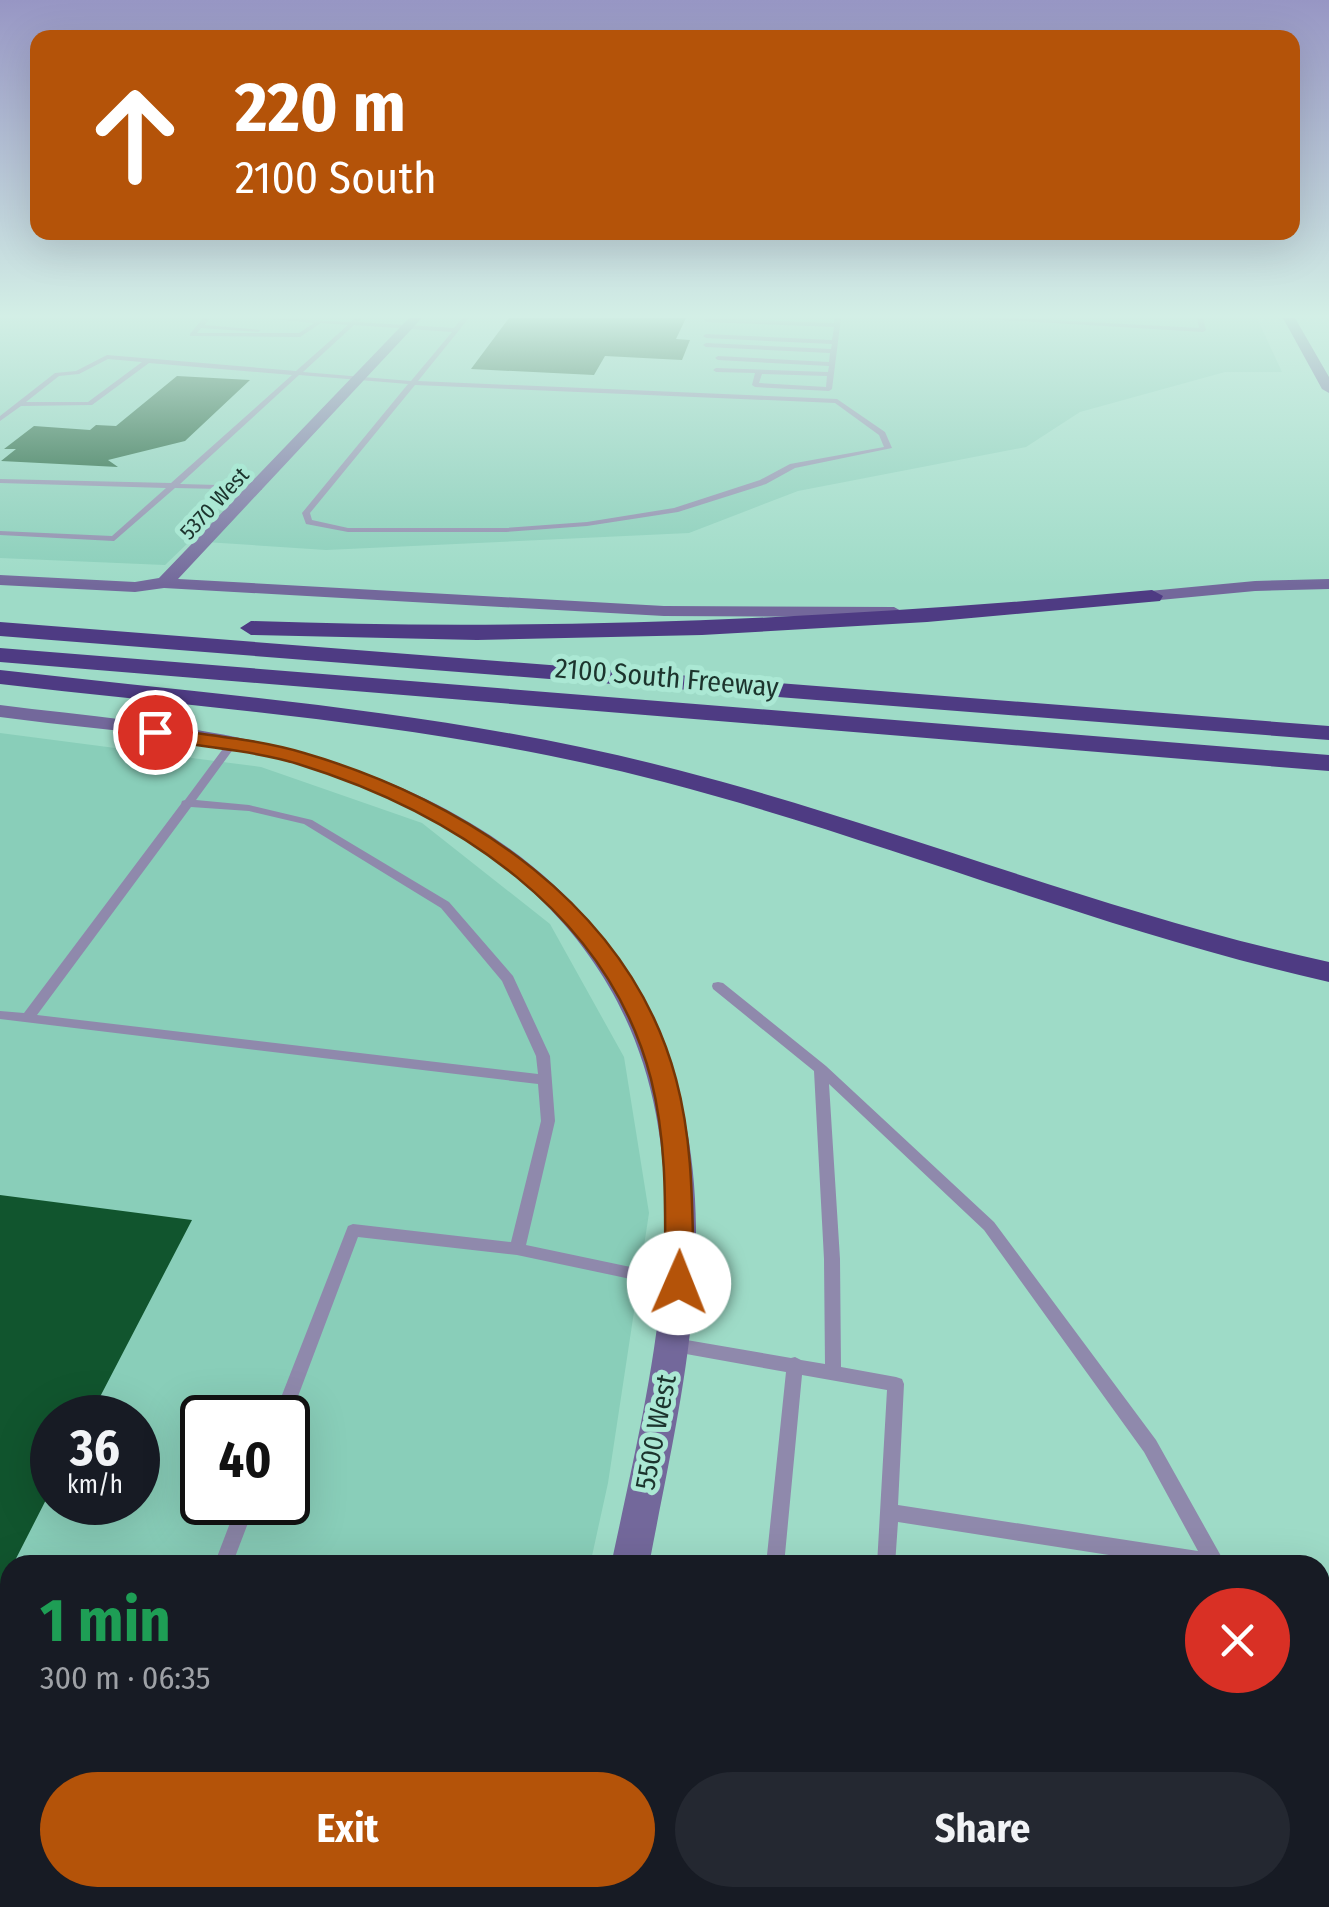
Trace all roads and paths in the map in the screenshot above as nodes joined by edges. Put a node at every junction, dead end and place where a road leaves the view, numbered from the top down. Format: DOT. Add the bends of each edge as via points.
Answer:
graph roads {
  1 [pos="262,407"];
  2 [pos="333,407"];
  3 [pos="394,407"];
  4 [pos="845,407"];
  5 [pos="0,480"];
  6 [pos="175,485"];
  7 [pos="259,488"];
  8 [pos="0,533"];
  9 [pos="0,580"];
  10 [pos="164,584"];
  11 [pos="1329,584"];
  12 [pos="1152,596"];
  13 [pos="0,614"];
  14 [pos="0,628"];
  15 [pos="0,656"];
  16 [pos="510,668"];
  17 [pos="0,677"];
  18 [pos="514,694"];
  19 [pos="0,711"];
  20 [pos="1329,713"];
  21 [pos="1329,734"];
  22 [pos="232,744"];
  23 [pos="1329,763"];
  24 [pos="1329,778"];
  25 [pos="186,803"];
  26 [pos="1329,972"];
  27 [pos="718,986"];
  28 [pos="0,1015"];
  29 [pos="28,1018"];
  30 [pos="820,1070"];
  31 [pos="545,1080"];
  32 [pos="516,1249"];
  33 [pos="679,1283"];
  34 [pos="672,1345"];
  35 [pos="795,1364"];
  36 [pos="833,1372"];
  37 [pos="289,1395"];
  38 [pos="890,1512"];
  39 [pos="239,1525"];
  40 [pos="227,1555"];
  41 [pos="632,1555"];
  42 [pos="776,1555"];
  43 [pos="887,1555"];
  44 [pos="1160,1555"];
  45 [pos="1212,1555"];
  1 -- 6 [label="lane"];
  2 -- 7 [label="street, 5370 West"];
  3 -- 4 [label="lane" via="306,514 309,522 348,530 506,530 675,510 793,466 888,448 882,434"];
  5 -- 6 [label="lane"];
  6 -- 7 [label="lane"];
  6 -- 8 [label="lane" via="114,539"];
  7 -- 10 [label="street, 5370 West"];
  9 -- 10 [label="street"];
  10 -- 12 [label="street" via="776,613"];
  11 -- 12 [label="street"];
  12 -- 13 [label="highway" via="882,622 591,632 286,630"];
  14 -- 16 [label="highway, 2100 South Freeway"];
  15 -- 18 [label="highway, 2100 South Freeway"];
  16 -- 20 [label="highway"];
  16 -- 21 [label="highway, 2100 South Freeway"];
  17 -- 26 [label="highway" via="469,734 586,756 750,798 1158,929"];
  18 -- 23 [label="highway, 2100 South Freeway"];
  18 -- 24 [label="highway" via="590,712"];
  19 -- 22 [label="street, 5500 West"];
  22 -- 25 [label="lane"];
  22 -- 33 [label="street, 5500 West" via="365,780 466,829 566,910 613,968 663,1077 678,1152"];
  25 -- 29 [label="lane"];
  25 -- 31 [label="lane" via="308,822 444,905 508,978 543,1056"];
  27 -- 30 [label="lane"];
  28 -- 29 [label="lane"];
  29 -- 31 [label="lane"];
  30 -- 36 [label="lane"];
  30 -- 45 [label="lane" via="989,1226 1150,1446"];
  31 -- 32 [label="lane" via="548,1122"];
  32 -- 33 [label="lane"];
  32 -- 37 [label="lane" via="353,1230"];
  33 -- 34 [label="street, 5500 West"];
  34 -- 35 [label="lane"];
  34 -- 41 [label="street, 5500 West"];
  35 -- 36 [label="lane"];
  35 -- 42 [label="lane"];
  36 -- 38 [label="lane" via="896,1384"];
  38 -- 43 [label="lane"];
  38 -- 44 [label="lane"];
  39 -- 40 [label="lane"];
}
